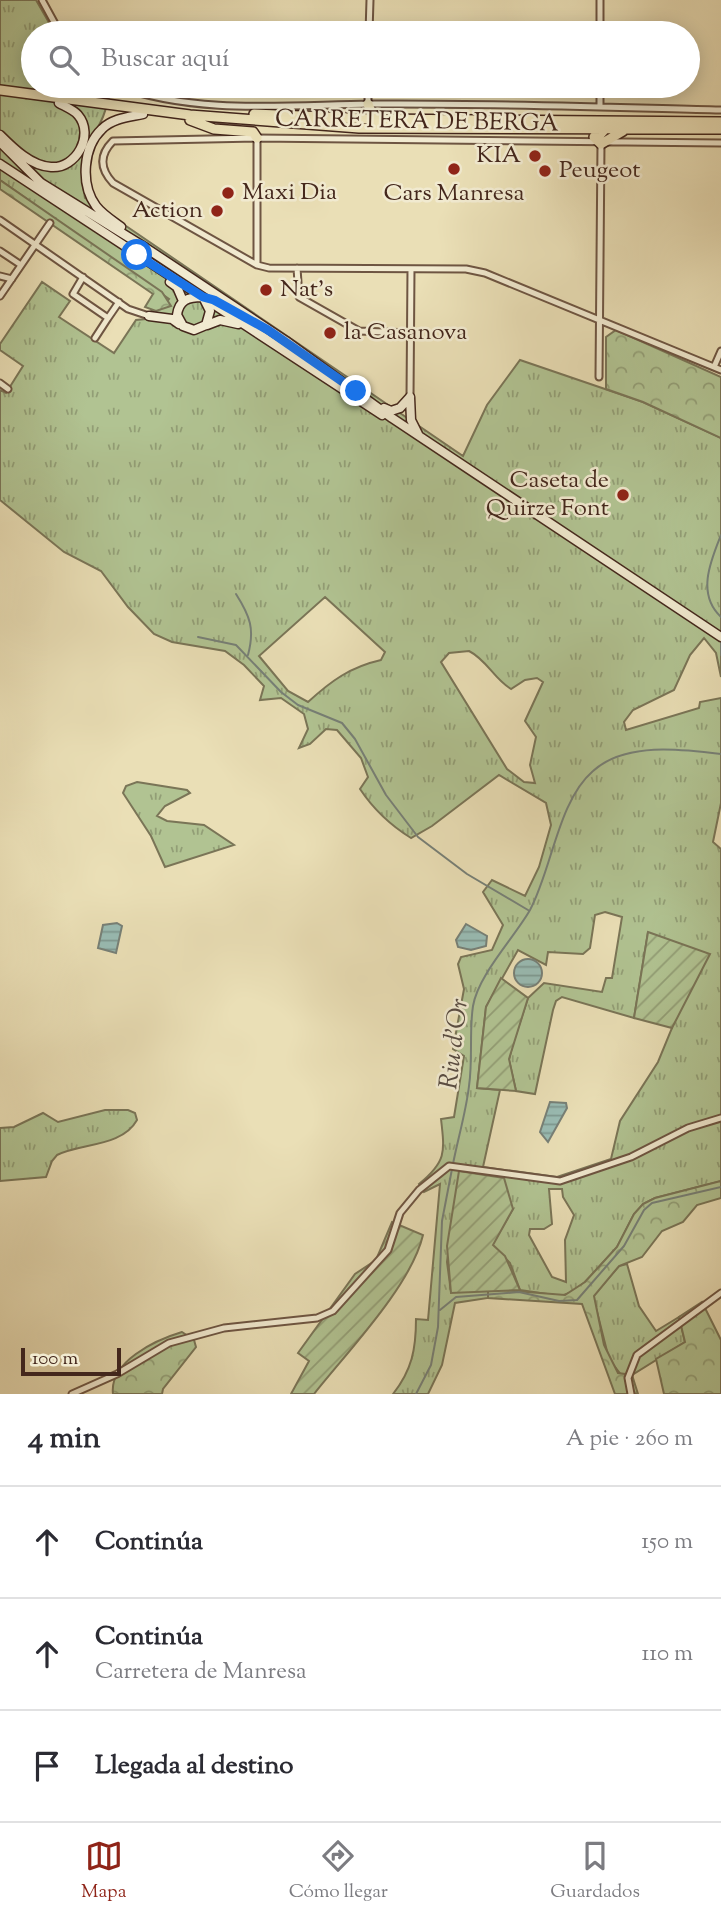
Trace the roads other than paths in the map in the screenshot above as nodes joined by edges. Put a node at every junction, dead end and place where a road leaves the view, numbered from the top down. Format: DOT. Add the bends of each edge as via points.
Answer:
graph roads {
  1 [pos="42,0"];
  2 [pos="370,0"];
  3 [pos="600,0"];
  4 [pos="53,21"];
  5 [pos="369,21"];
  6 [pos="600,21"];
  7 [pos="0,84"];
  8 [pos="21,87"];
  9 [pos="0,92"];
  10 [pos="21,95"];
  11 [pos="21,96"];
  12 [pos="32,98"];
  13 [pos="50,98"];
  14 [pos="103,98"];
  15 [pos="160,98"];
  16 [pos="368,98"];
  17 [pos="600,98"];
  18 [pos="59,103"];
  19 [pos="368,104"];
  20 [pos="600,107"];
  21 [pos="721,110"];
  22 [pos="144,114"];
  23 [pos="333,117"];
  24 [pos="373,119"];
  25 [pos="190,120"];
  26 [pos="552,121"];
  27 [pos="279,122"];
  28 [pos="692,122"];
  29 [pos="721,122"];
  30 [pos="431,127"];
  31 [pos="721,129"];
  32 [pos="0,135"];
  33 [pos="603,137"];
  34 [pos="257,138"];
  35 [pos="0,142"];
  36 [pos="721,143"];
  37 [pos="0,151"];
  38 [pos="0,164"];
  39 [pos="25,180"];
  40 [pos="0,220"];
  41 [pos="50,223"];
  42 [pos="35,244"];
  43 [pos="146,248"];
  44 [pos="0,251"];
  45 [pos="21,265"];
  46 [pos="152,265"];
  47 [pos="257,265"];
  48 [pos="297,268"];
  49 [pos="411,269"];
  50 [pos="0,276"];
  51 [pos="83,278"];
  52 [pos="12,279"];
  53 [pos="0,296"];
  54 [pos="203,297"];
  55 [pos="119,302"];
  56 [pos="181,304"];
  57 [pos="149,316"];
  58 [pos="108,318"];
  59 [pos="600,318"];
  60 [pos="183,326"];
  61 [pos="204,326"];
  62 [pos="248,328"];
  63 [pos="268,330"];
  64 [pos="411,333"];
  65 [pos="95,338"];
  66 [pos="721,351"];
  67 [pos="714,367"];
  68 [pos="721,370"];
  69 [pos="599,377"];
  70 [pos="0,383"];
  71 [pos="8,389"];
  72 [pos="410,397"];
  73 [pos="377,406"];
  74 [pos="392,418"];
  75 [pos="421,437"];
  76 [pos="718,635"];
  77 [pos="721,1118"];
  78 [pos="721,1293"];
  79 [pos="72,1394"];
  80 [pos="631,1394"];
  1 -- 4 [label="street"];
  2 -- 5 [label="street"];
  3 -- 6 [label="street"];
  7 -- 8 [label="main road"];
  9 -- 10 [label="main road"];
  9 -- 11 [label="main road"];
  12 -- 18 [label="main road"];
  13 -- 27 [label="main road"];
  14 -- 23 [label="main road" via="191,110"];
  15 -- 19 [label="street, CARRETERA DE BERGA" via="273,107"];
  16 -- 19 [label="street"];
  17 -- 20 [label="street"];
  18 -- 22 [label="main road"];
  18 -- 32 [label="main road" via="78,115 84,128 84,142 67,163 55,168 34,163"];
  19 -- 20 [label="street, CARRETERA DE BERGA"];
  19 -- 23 [label="main road" via="362,112"];
  19 -- 24 [label="main road"];
  20 -- 21 [label="street, CARRETERA DE BERGA"];
  22 -- 25 [label="main road"];
  22 -- 43 [label="main road" via="116,120 101,129 85,165 87,189 96,207"];
  23 -- 24 [label="main road"];
  24 -- 26 [label="main road"];
  24 -- 30 [label="main road" via="376,123"];
  25 -- 27 [label="main road"];
  25 -- 34 [label="main road" via="214,129 253,132"];
  26 -- 28 [label="main road"];
  26 -- 33 [label="main road" via="601,124"];
  27 -- 30 [label="main road"];
  28 -- 29 [label="main road"];
  28 -- 33 [label="main road" via="609,125"];
  30 -- 33 [label="main road" via="565,129"];
  31 -- 33 [label="main road" via="624,130"];
  33 -- 34 [label="street, CARRETERA DE BERGA"];
  33 -- 36 [label="street, CARRETERA DE BERGA"];
  33 -- 59 [label="street"];
  34 -- 47 [label="street"];
  34 -- 47 [label="street, CARRETERA DE BERGA" via="113,141 104,150 102,164 113,183"];
  35 -- 43 [label="main road" via="41,183"];
  37 -- 39 [label="main road"];
  38 -- 39 [label="main road"];
  39 -- 46 [label="main road"];
  40 -- 42 [label="street"];
  41 -- 42 [label="street"];
  42 -- 45 [label="street"];
  42 -- 51 [label="street"];
  43 -- 54 [label="main road"];
  43 -- 63 [label="main road"];
  44 -- 45 [label="street"];
  45 -- 52 [label="street"];
  46 -- 54 [label="main road"];
  46 -- 56 [label="main road" via="177,287"];
  47 -- 48 [label="street"];
  48 -- 49 [label="street"];
  48 -- 64 [label="street" via="299,297 359,331"];
  49 -- 59 [label="street" via="485,273"];
  49 -- 64 [label="street"];
  50 -- 52 [label="street"];
  51 -- 55 [label="street"];
  51 -- 58 [label="street" via="73,293"];
  52 -- 53 [label="street"];
  54 -- 56 [label="main road"];
  54 -- 61 [label="main road" via="210,315"];
  54 -- 62 [label="main road"];
  54 -- 63 [label="main road"];
  55 -- 57 [label="street"];
  55 -- 58 [label="street"];
  56 -- 57 [label="main road"];
  56 -- 60 [label="main road" via="178,320"];
  57 -- 60 [label="main road" via="172,319"];
  58 -- 65 [label="street"];
  59 -- 67 [label="street"];
  59 -- 69 [label="street"];
  60 -- 61 [label="main road" via="194,330"];
  61 -- 62 [label="main road" via="219,320"];
  62 -- 74 [label="main road"];
  63 -- 73 [label="main road"];
  64 -- 72 [label="street"];
  66 -- 67 [label="street"];
  67 -- 68 [label="street"];
  70 -- 71 [label="street"];
  72 -- 73 [label="main road" via="391,411"];
  72 -- 75 [label="main road" via="411,420"];
  73 -- 74 [label="main road"];
  74 -- 75 [label="main road"];
  75 -- 76 [label="main road"];
  77 -- 79 [label="street" via="688,1128 631,1157 560,1181 453,1167 419,1190 400,1213 388,1250 333,1311 317,1318 224,1328 169,1343"];
  78 -- 80 [label="street" via="637,1354 628,1378"];
}
